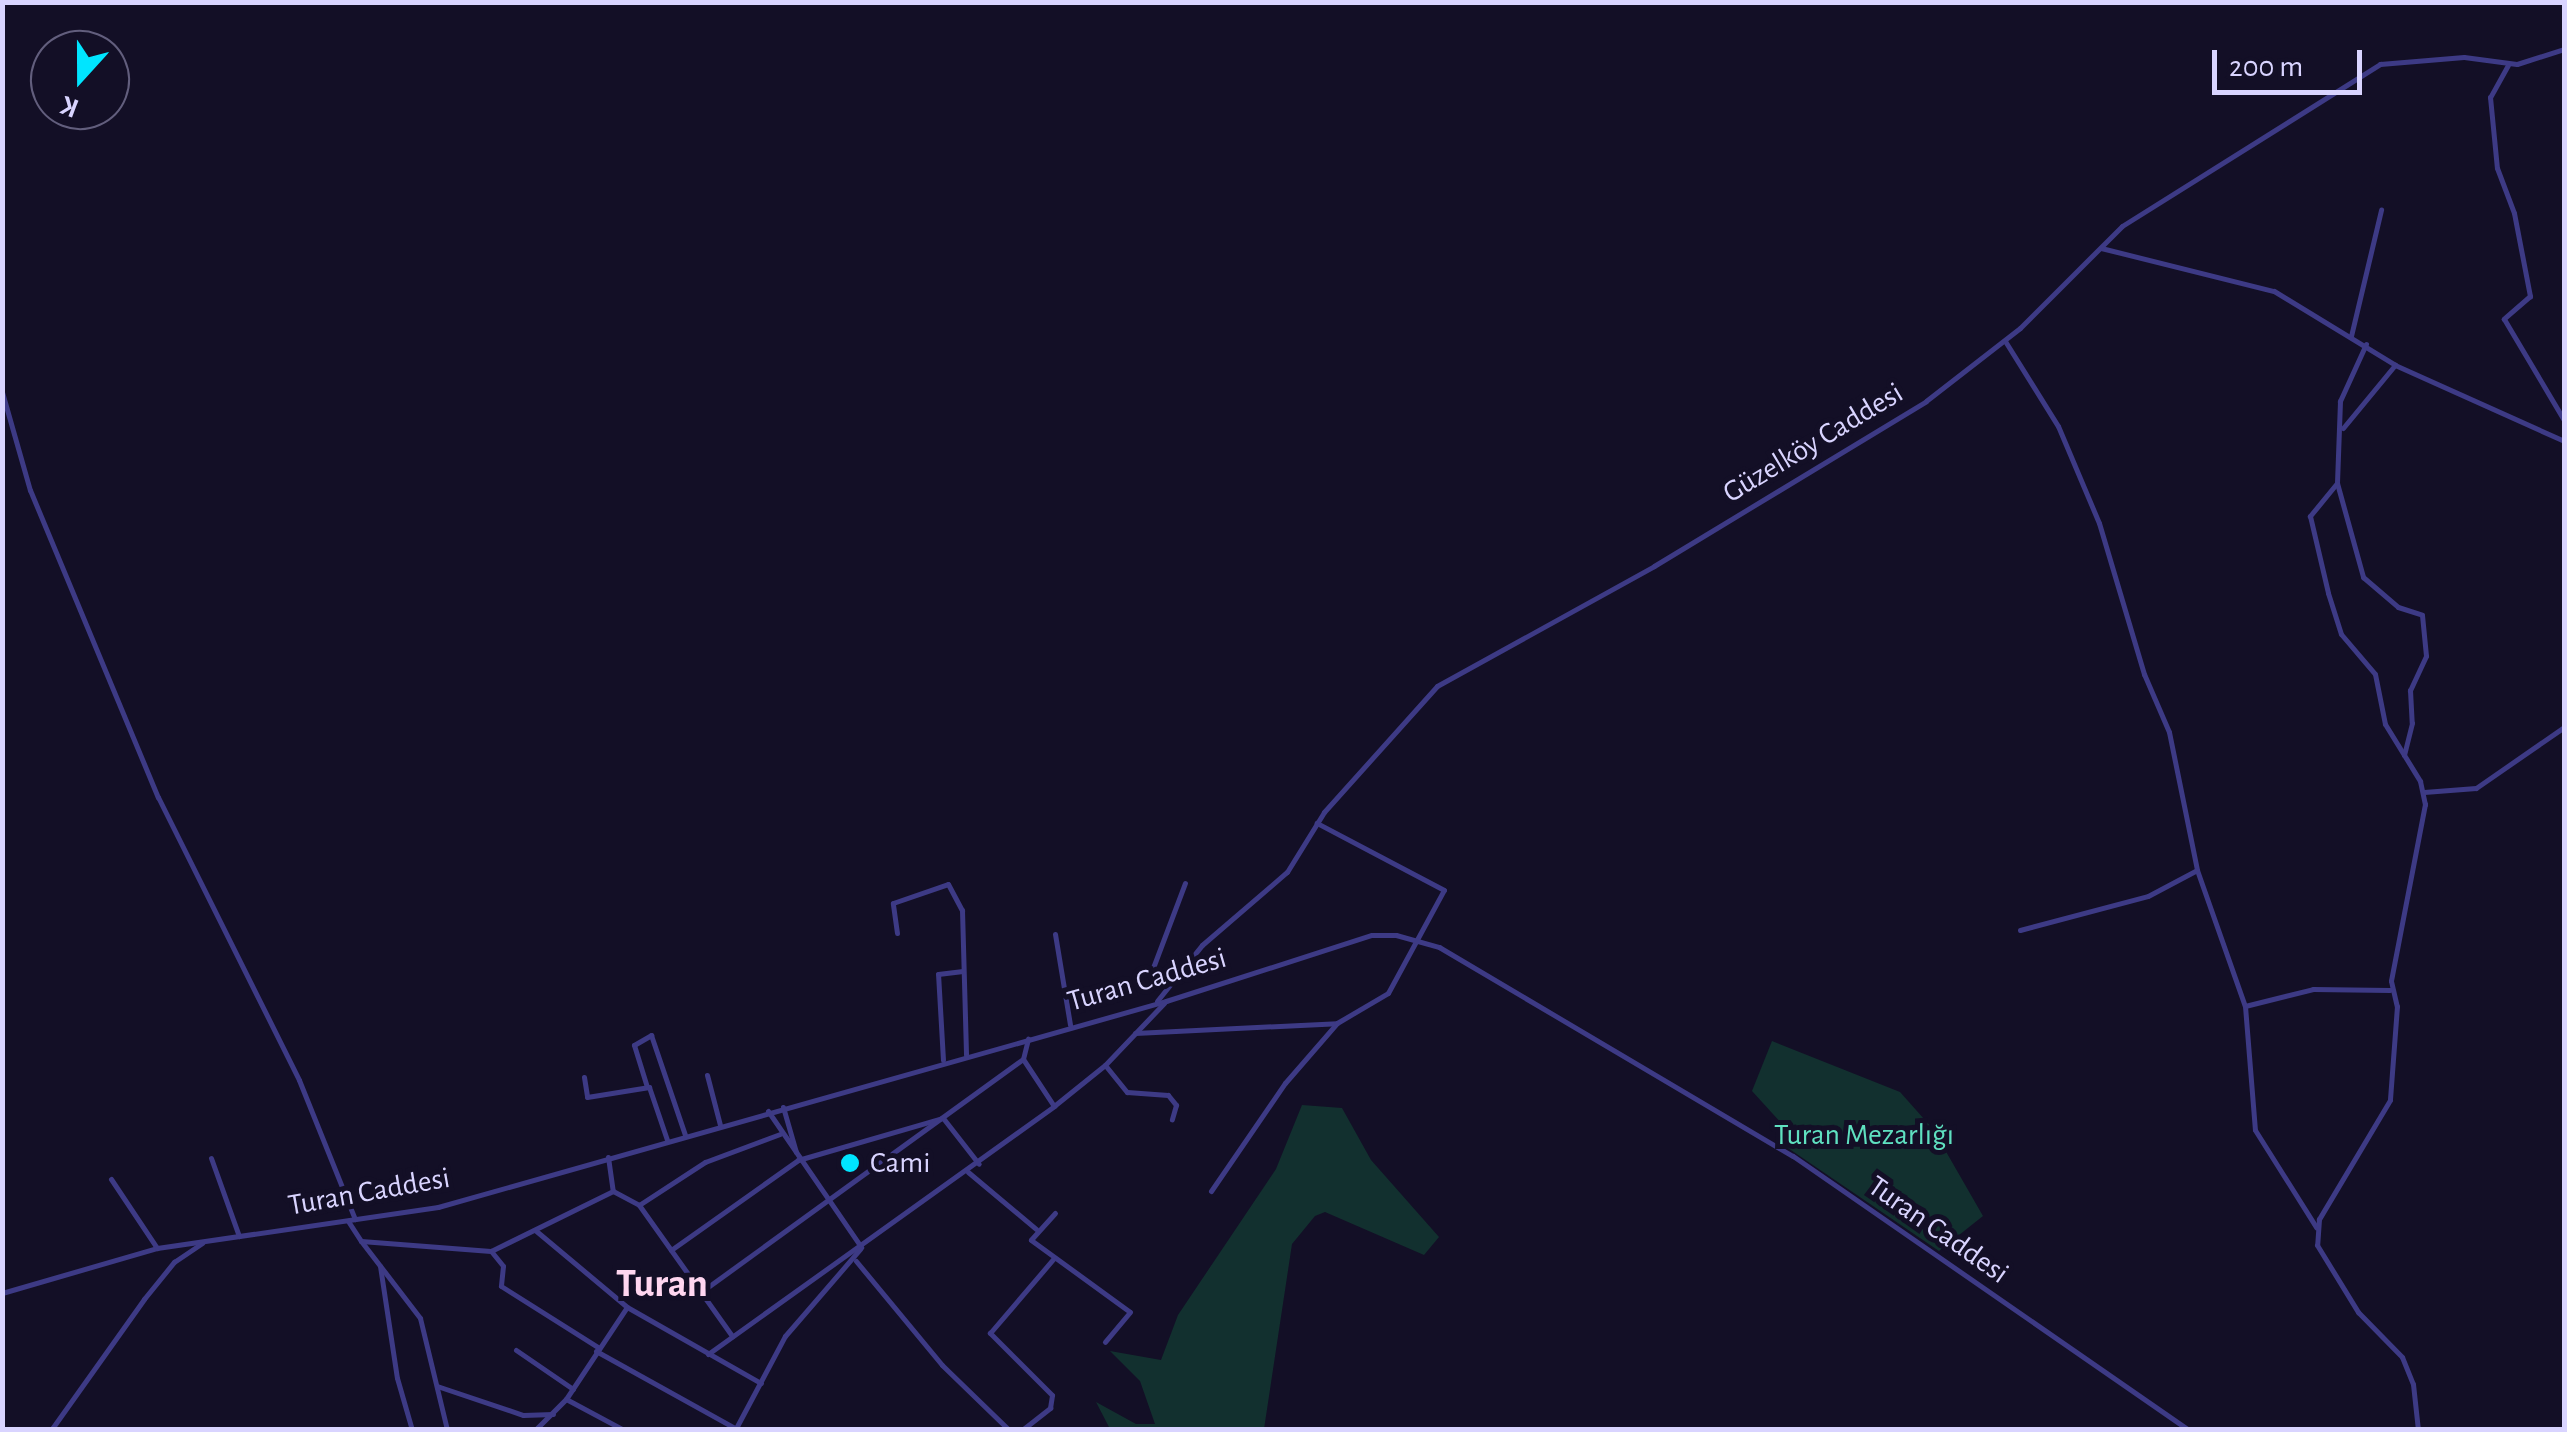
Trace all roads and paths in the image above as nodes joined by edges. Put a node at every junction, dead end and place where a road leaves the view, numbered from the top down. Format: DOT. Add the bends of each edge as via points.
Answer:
graph roads {
  1 [pos="2564,48"];
  2 [pos="2509,63"];
  3 [pos="2381,210"];
  4 [pos="2101,248"];
  5 [pos="2351,336"];
  6 [pos="2005,341"];
  7 [pos="2366,344"];
  8 [pos="2395,364"];
  9 [pos="2,392"];
  10 [pos="2564,420"];
  11 [pos="2341,430"];
  12 [pos="2564,441"];
  13 [pos="2337,483"];
  14 [pos="2564,728"];
  15 [pos="2404,754"];
  16 [pos="2424,792"];
  17 [pos="1317,823"];
  18 [pos="2197,870"];
  19 [pos="1185,883"];
  20 [pos="2020,930"];
  21 [pos="898,933"];
  22 [pos="1055,934"];
  23 [pos="1418,939"];
  24 [pos="963,972"];
  25 [pos="1170,983"];
  26 [pos="2391,990"];
  27 [pos="1166,1001"];
  28 [pos="1155,1004"];
  29 [pos="2245,1006"];
  30 [pos="1337,1023"];
  31 [pos="1070,1026"];
  32 [pos="1132,1034"];
  33 [pos="1028,1040"];
  34 [pos="966,1056"];
  35 [pos="1024,1059"];
  36 [pos="943,1062"];
  37 [pos="1106,1065"];
  38 [pos="707,1076"];
  39 [pos="584,1077"];
  40 [pos="647,1086"];
  41 [pos="1054,1106"];
  42 [pos="783,1107"];
  43 [pos="768,1111"];
  44 [pos="943,1118"];
  45 [pos="1172,1119"];
  46 [pos="720,1125"];
  47 [pos="780,1134"];
  48 [pos="685,1135"];
  49 [pos="667,1140"];
  50 [pos="608,1157"];
  51 [pos="211,1158"];
  52 [pos="798,1160"];
  53 [pos="978,1164"];
  54 [pos="968,1172"];
  55 [pos="112,1179"];
  56 [pos="613,1190"];
  57 [pos="1212,1191"];
  58 [pos="830,1199"];
  59 [pos="639,1206"];
  60 [pos="1055,1214"];
  61 [pos="352,1220"];
  62 [pos="2317,1228"];
  63 [pos="1036,1229"];
  64 [pos="535,1230"];
  65 [pos="239,1236"];
  66 [pos="204,1241"];
  67 [pos="360,1241"];
  68 [pos="861,1246"];
  69 [pos="157,1248"];
  70 [pos="671,1250"];
  71 [pos="491,1251"];
  72 [pos="1054,1258"];
  73 [pos="856,1262"];
  74 [pos="380,1265"];
  75 [pos="701,1292"];
  76 [pos="2,1293"];
  77 [pos="627,1307"];
  78 [pos="732,1336"];
  79 [pos="1105,1342"];
  80 [pos="597,1349"];
  81 [pos="516,1350"];
  82 [pos="708,1354"];
  83 [pos="760,1383"];
  84 [pos="438,1386"];
  85 [pos="573,1389"];
  86 [pos="566,1399"];
  87 [pos="553,1414"];
  88 [pos="735,1429"];
  89 [pos="51,1430"];
  90 [pos="412,1430"];
  91 [pos="447,1430"];
  92 [pos="536,1430"];
  93 [pos="624,1430"];
  94 [pos="1009,1430"];
  95 [pos="1022,1430"];
  96 [pos="2189,1430"];
  97 [pos="2418,1430"];
  1 -- 2 [label="street, Güzelköy Caddesi"];
  2 -- 4 [label="street, Güzelköy Caddesi" via="2464,56 2380,64 2152,206"];
  2 -- 10 [label="street" via="2490,97 2497,168 2514,212 2530,296 2504,319"];
  3 -- 5 [label="street"];
  4 -- 5 [label="street" via="2274,291"];
  4 -- 6 [label="street, Güzelköy Caddesi"];
  5 -- 7 [label="street"];
  6 -- 17 [label="street, Güzelköy Caddesi" via="1926,401 1838,455 1437,686"];
  6 -- 18 [label="street" via="2058,426 2098,523 2144,674 2170,732"];
  7 -- 8 [label="street"];
  7 -- 11 [label="street" via="2340,401"];
  8 -- 11 [label="street"];
  8 -- 12 [label="street"];
  9 -- 61 [label="street" via="30,490 158,797 299,1080"];
  11 -- 13 [label="street"];
  13 -- 15 [label="street" via="2310,516 2328,593 2341,634 2375,674 2380,711"];
  13 -- 15 [label="street" via="2352,556 2364,577 2398,607 2422,615 2426,656 2410,690 2412,723"];
  14 -- 16 [label="street" via="2476,788"];
  15 -- 16 [label="street"];
  16 -- 26 [label="street"];
  17 -- 23 [label="street" via="1444,890"];
  17 -- 25 [label="street, Güzelköy Caddesi" via="1266,895 1202,945"];
  18 -- 20 [label="street" via="2148,896"];
  18 -- 29 [label="street"];
  19 -- 25 [label="street" via="1151,974"];
  21 -- 24 [label="street" via="892,903 948,884 962,910"];
  22 -- 31 [label="street"];
  23 -- 27 [label="street, Turan Caddesi" via="1372,935"];
  23 -- 30 [label="street" via="1388,994"];
  23 -- 96 [label="street, Turan Caddesi" via="1792,1156"];
  24 -- 34 [label="street"];
  24 -- 36 [label="street" via="938,974"];
  25 -- 28 [label="street, Güzelköy Caddesi"];
  26 -- 29 [label="street" via="2313,989"];
  26 -- 62 [label="street" via="2397,1006 2390,1100"];
  27 -- 28 [label="street, Turan Caddesi"];
  27 -- 32 [label="street"];
  28 -- 31 [label="street, Turan Caddesi"];
  29 -- 62 [label="street" via="2255,1130"];
  30 -- 32 [label="street"];
  30 -- 57 [label="street" via="1285,1082"];
  31 -- 33 [label="street, Turan Caddesi"];
  32 -- 37 [label="street"];
  33 -- 34 [label="street, Turan Caddesi"];
  33 -- 35 [label="street"];
  34 -- 36 [label="street, Turan Caddesi"];
  35 -- 41 [label="street"];
  35 -- 44 [label="street"];
  36 -- 42 [label="street, Turan Caddesi"];
  37 -- 41 [label="street"];
  37 -- 45 [label="street" via="1135,1096 1168,1095 1176,1105"];
  38 -- 46 [label="street"];
  39 -- 40 [label="street" via="588,1097"];
  40 -- 48 [label="street" via="634,1044 651,1035"];
  40 -- 49 [label="street"];
  41 -- 53 [label="street"];
  42 -- 43 [label="street, Turan Caddesi"];
  42 -- 52 [label="street"];
  43 -- 46 [label="street, Turan Caddesi"];
  43 -- 47 [label="street"];
  44 -- 52 [label="street"];
  44 -- 53 [label="street"];
  44 -- 58 [label="street"];
  46 -- 48 [label="street, Turan Caddesi"];
  47 -- 52 [label="street"];
  47 -- 59 [label="street" via="705,1162"];
  48 -- 49 [label="street, Turan Caddesi"];
  49 -- 50 [label="street, Turan Caddesi"];
  50 -- 56 [label="street"];
  50 -- 61 [label="street, Turan Caddesi" via="438,1207"];
  51 -- 65 [label="street"];
  52 -- 58 [label="street"];
  52 -- 70 [label="street"];
  53 -- 54 [label="street"];
  54 -- 63 [label="street"];
  54 -- 68 [label="street"];
  55 -- 69 [label="street"];
  56 -- 59 [label="street"];
  56 -- 64 [label="street"];
  58 -- 68 [label="street"];
  58 -- 75 [label="street"];
  59 -- 70 [label="street"];
  60 -- 63 [label="street"];
  61 -- 65 [label="street, Turan Caddesi"];
  61 -- 67 [label="street"];
  62 -- 97 [label="street" via="2317,1245 2339,1287 2402,1357"];
  63 -- 72 [label="street" via="1030,1240"];
  64 -- 71 [label="street"];
  64 -- 77 [label="street"];
  65 -- 66 [label="street, Turan Caddesi"];
  66 -- 69 [label="street, Turan Caddesi"];
  66 -- 89 [label="street" via="164,1274"];
  67 -- 71 [label="street"];
  67 -- 74 [label="street"];
  68 -- 73 [label="street"];
  68 -- 78 [label="street"];
  69 -- 76 [label="street, Turan Caddesi"];
  70 -- 75 [label="street"];
  71 -- 80 [label="street" via="504,1266 502,1286"];
  72 -- 79 [label="street" via="1130,1312"];
  72 -- 95 [label="street" via="990,1332 1052,1396 1050,1408"];
  73 -- 83 [label="street" via="785,1336"];
  73 -- 94 [label="street" via="942,1365"];
  74 -- 84 [label="street" via="420,1318"];
  74 -- 90 [label="street"];
  75 -- 78 [label="street"];
  77 -- 80 [label="street"];
  77 -- 82 [label="street"];
  78 -- 82 [label="street"];
  80 -- 85 [label="street"];
  80 -- 88 [label="street"];
  81 -- 85 [label="street"];
  82 -- 83 [label="street"];
  83 -- 88 [label="street"];
  84 -- 87 [label="street" via="523,1415"];
  84 -- 91 [label="street"];
  85 -- 86 [label="street"];
  86 -- 87 [label="street"];
  86 -- 93 [label="street"];
  87 -- 92 [label="street"];
}
